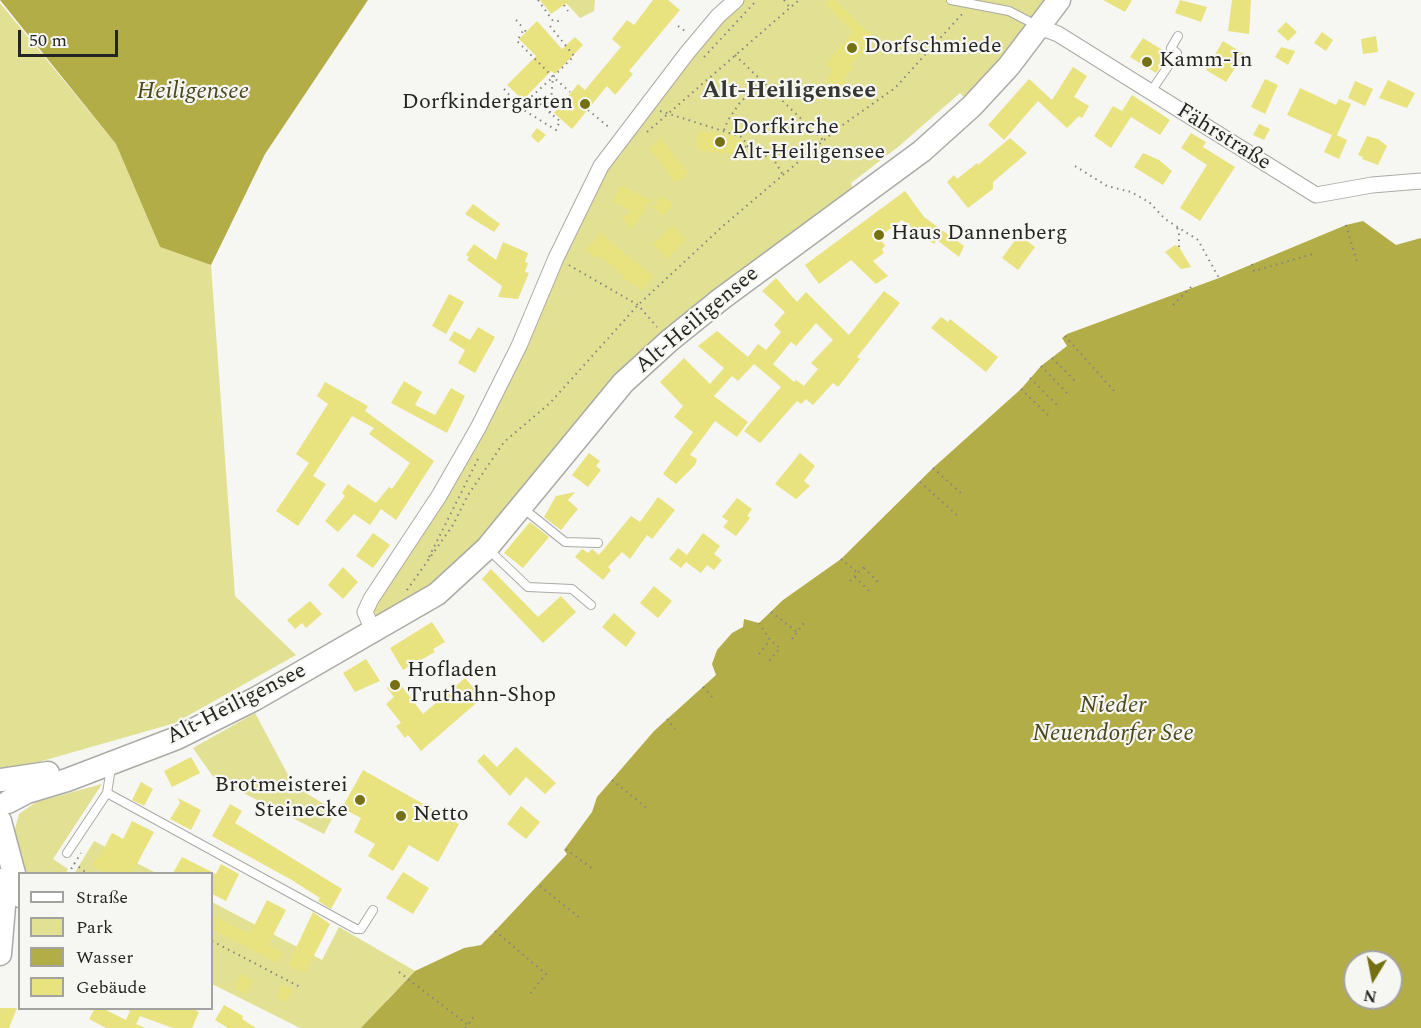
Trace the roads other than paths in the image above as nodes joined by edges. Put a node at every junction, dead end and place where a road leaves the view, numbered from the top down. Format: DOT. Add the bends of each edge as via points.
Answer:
graph roads {
  1 [pos="736,0"];
  2 [pos="951,0"];
  3 [pos="1059,0"];
  4 [pos="1040,27"];
  5 [pos="1178,36"];
  6 [pos="1150,93"];
  7 [pos="1421,181"];
  8 [pos="520,506"];
  9 [pos="598,543"];
  10 [pos="487,548"];
  11 [pos="591,605"];
  12 [pos="374,633"];
  13 [pos="88,769"];
  14 [pos="0,780"];
  15 [pos="107,793"];
  16 [pos="3,814"];
  17 [pos="67,853"];
  18 [pos="0,880"];
  19 [pos="18,886"];
  20 [pos="373,909"];
  21 [pos="18,932"];
  22 [pos="0,956"];
  1 -- 12 [label="street" via="709,26 601,166 519,346 458,466 371,598 365,612"];
  2 -- 4 [label="lane" via="1009,11"];
  3 -- 4 [label="main road, Alt-Heiligensee"];
  4 -- 6 [label="street, Fährstraße" via="1058,34"];
  4 -- 8 [label="main road, Alt-Heiligensee" via="985,92 922,151 669,340 623,383"];
  5 -- 6 [label="lane" via="1171,48 1177,53"];
  6 -- 7 [label="street, Fährstraße" via="1316,195"];
  8 -- 9 [label="lane" via="565,543"];
  8 -- 10 [label="main road, Alt-Heiligensee"];
  10 -- 11 [label="lane" via="528,587 572,589"];
  10 -- 12 [label="main road, Alt-Heiligensee" via="437,594"];
  12 -- 13 [label="main road, Alt-Heiligensee" via="156,747"];
  13 -- 14 [label="main road, Alt-Heiligensee"];
  13 -- 15 [label="lane"];
  13 -- 16 [label="main road, Alt-Heiligensee" via="27,792"];
  14 -- 16 [label="main road" via="7,789"];
  15 -- 17 [label="lane"];
  15 -- 20 [label="lane" via="356,929 361,929"];
  16 -- 19 [label="main road"];
  18 -- 22 [label="main road" via="4,906"];
  21 -- 22 [label="main road"];
}
